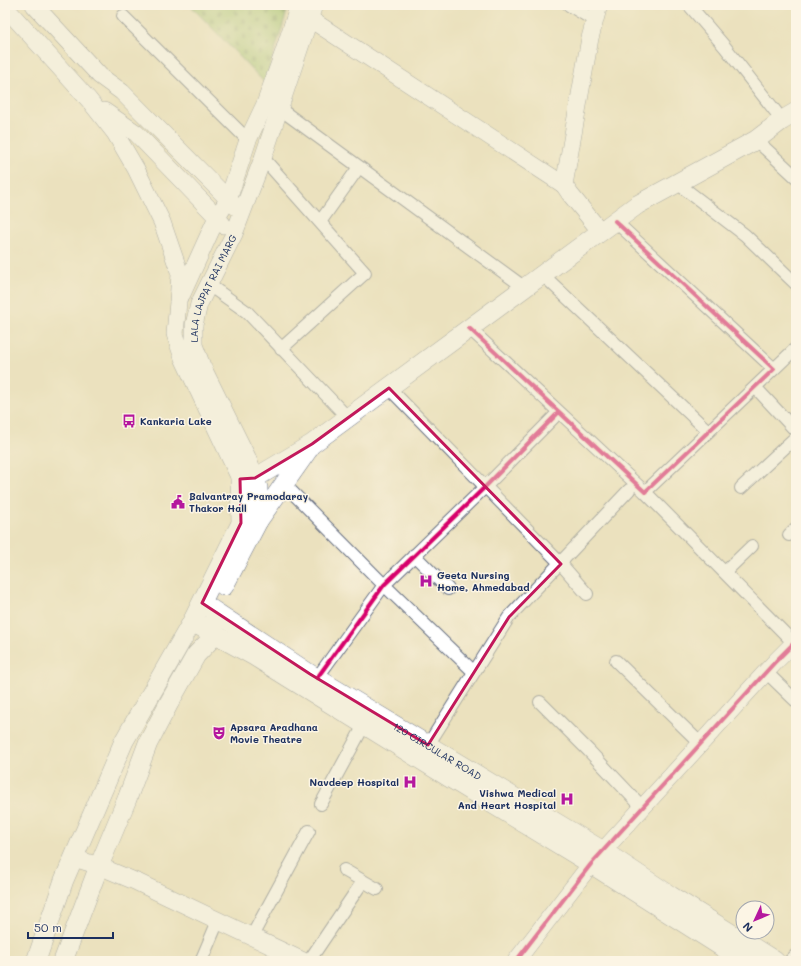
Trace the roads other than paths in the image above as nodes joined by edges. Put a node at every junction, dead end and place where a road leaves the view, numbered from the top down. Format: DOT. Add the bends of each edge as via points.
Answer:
graph roads {
  1 [pos="34,5"];
  2 [pos="299,5"];
  3 [pos="569,5"];
  4 [pos="689,5"];
  5 [pos="5,7"];
  6 [pos="312,12"];
  7 [pos="597,13"];
  8 [pos="124,16"];
  9 [pos="94,70"];
  10 [pos="77,87"];
  11 [pos="88,100"];
  12 [pos="280,109"];
  13 [pos="788,117"];
  14 [pos="248,140"];
  15 [pos="756,140"];
  16 [pos="263,158"];
  17 [pos="359,167"];
  18 [pos="796,177"];
  19 [pos="677,183"];
  20 [pos="564,185"];
  21 [pos="228,200"];
  22 [pos="241,213"];
  23 [pos="217,217"];
  24 [pos="320,222"];
  25 [pos="608,226"];
  26 [pos="234,234"];
  27 [pos="543,275"];
  28 [pos="796,284"];
  29 [pos="209,285"];
  30 [pos="525,288"];
  31 [pos="178,302"];
  32 [pos="469,328"];
  33 [pos="796,348"];
  34 [pos="281,349"];
  35 [pos="774,369"];
  36 [pos="755,387"];
  37 [pos="389,388"];
  38 [pos="559,412"];
  39 [pos="348,418"];
  40 [pos="708,431"];
  41 [pos="796,431"];
  42 [pos="796,437"];
  43 [pos="312,444"];
  44 [pos="248,479"];
  45 [pos="284,484"];
  46 [pos="486,486"];
  47 [pos="741,488"];
  48 [pos="629,490"];
  49 [pos="645,492"];
  50 [pos="258,521"];
  51 [pos="752,546"];
  52 [pos="414,556"];
  53 [pos="561,564"];
  54 [pos="725,572"];
  55 [pos="384,585"];
  56 [pos="448,589"];
  57 [pos="587,594"];
  58 [pos="207,606"];
  59 [pos="192,622"];
  60 [pos="216,634"];
  61 [pos="795,642"];
  62 [pos="616,661"];
  63 [pos="474,672"];
  64 [pos="766,672"];
  65 [pos="317,678"];
  66 [pos="796,701"];
  67 [pos="540,702"];
  68 [pos="364,725"];
  69 [pos="701,744"];
  70 [pos="428,745"];
  71 [pos="321,804"];
  72 [pos="643,808"];
  73 [pos="309,832"];
  74 [pos="74,858"];
  75 [pos="597,858"];
  76 [pos="99,866"];
  77 [pos="344,870"];
  78 [pos="363,881"];
  79 [pos="377,889"];
  80 [pos="218,921"];
  81 [pos="252,936"];
  82 [pos="796,955"];
  83 [pos="36,961"];
  84 [pos="63,961"];
  85 [pos="201,961"];
  86 [pos="303,961"];
  87 [pos="309,961"];
  88 [pos="516,961"];
  89 [pos="744,961"];
  90 [pos="775,961"];
  91 [pos="790,961"];
  1 -- 9 [label="main road"];
  2 -- 14 [label="main road" via="265,104"];
  3 -- 7 [label="street"];
  4 -- 13 [label="street" via="776,112"];
  5 -- 10 [label="main road"];
  6 -- 12 [label="main road, LALA LAJPAT RAI MARG"];
  6 -- 20 [label="main road"];
  7 -- 20 [label="main road" via="590,38"];
  8 -- 14 [label="street"];
  9 -- 10 [label="main road"];
  9 -- 21 [label="main road" via="122,92"];
  10 -- 11 [label="main road"];
  11 -- 23 [label="main road" via="136,133"];
  11 -- 31 [label="main road" via="115,133 162,222 180,274"];
  12 -- 16 [label="main road, LALA LAJPAT RAI MARG"];
  12 -- 17 [label="street"];
  13 -- 15 [label="main road"];
  14 -- 21 [label="main road"];
  15 -- 18 [label="street"];
  15 -- 19 [label="main road"];
  16 -- 22 [label="main road, LALA LAJPAT RAI MARG"];
  16 -- 24 [label="street"];
  17 -- 24 [label="street"];
  17 -- 30 [label="street"];
  19 -- 25 [label="main road" via="637,205"];
  19 -- 28 [label="street" via="745,235"];
  20 -- 25 [label="main road"];
  21 -- 22 [label="main road"];
  21 -- 23 [label="main road"];
  22 -- 26 [label="main road, LALA LAJPAT RAI MARG"];
  23 -- 26 [label="main road"];
  23 -- 31 [label="main road"];
  24 -- 34 [label="street" via="365,273"];
  25 -- 27 [label="main road"];
  25 -- 35 [label="street"];
  26 -- 29 [label="main road, LALA LAJPAT RAI MARG"];
  27 -- 30 [label="main road"];
  27 -- 40 [label="street"];
  29 -- 34 [label="street" via="247,312"];
  29 -- 44 [label="main road, LALA LAJPAT RAI MARG" via="199,304 194,324 194,345 247,457"];
  30 -- 32 [label="main road"];
  31 -- 44 [label="main road" via="174,334 182,358"];
  32 -- 37 [label="main road"];
  32 -- 38 [label="street"];
  33 -- 35 [label="street"];
  34 -- 39 [label="street"];
  35 -- 36 [label="street"];
  36 -- 40 [label="street"];
  36 -- 41 [label="street"];
  37 -- 39 [label="main road"];
  37 -- 46 [label="street"];
  38 -- 46 [label="street"];
  38 -- 49 [label="street"];
  39 -- 43 [label="main road"];
  40 -- 49 [label="street"];
  42 -- 47 [label="street"];
  43 -- 44 [label="main road"];
  43 -- 45 [label="main road"];
  44 -- 50 [label="main road, LALA LAJPAT RAI MARG" via="258,488"];
  44 -- 58 [label="main road" via="241,522"];
  45 -- 50 [label="main road"];
  45 -- 55 [label="street"];
  46 -- 52 [label="street"];
  46 -- 53 [label="street"];
  48 -- 53 [label="street"];
  49 -- 54 [label="street"];
  50 -- 58 [label="main road, LALA LAJPAT RAI MARG"];
  51 -- 54 [label="street"];
  52 -- 55 [label="street"];
  52 -- 56 [label="street"];
  53 -- 57 [label="street"];
  53 -- 63 [label="street" via="509,617"];
  54 -- 61 [label="street"];
  55 -- 63 [label="street"];
  55 -- 65 [label="street"];
  58 -- 59 [label="main road"];
  58 -- 60 [label="main road" via="208,619"];
  58 -- 65 [label="main road, 120 CIRCULAR ROAD"];
  59 -- 60 [label="main road, 120 CIRCULAR ROAD"];
  59 -- 74 [label="main road" via="124,741"];
  60 -- 68 [label="main road, 120 CIRCULAR ROAD"];
  60 -- 76 [label="main road" via="196,655 148,743"];
  61 -- 64 [label="main road"];
  62 -- 69 [label="street"];
  63 -- 70 [label="street"];
  64 -- 66 [label="street"];
  64 -- 69 [label="main road"];
  65 -- 70 [label="main road, 120 CIRCULAR ROAD"];
  67 -- 72 [label="street"];
  68 -- 71 [label="street"];
  68 -- 75 [label="main road, 120 CIRCULAR ROAD"];
  69 -- 72 [label="main road"];
  70 -- 75 [label="main road, 120 CIRCULAR ROAD"];
  72 -- 75 [label="main road"];
  73 -- 81 [label="street"];
  74 -- 76 [label="main road"];
  74 -- 83 [label="main road"];
  75 -- 88 [label="main road"];
  75 -- 89 [label="main road, 120 CIRCULAR ROAD"];
  75 -- 90 [label="main road, 120 CIRCULAR ROAD" via="677,900"];
  76 -- 80 [label="main road"];
  76 -- 84 [label="main road"];
  77 -- 78 [label="street"];
  78 -- 79 [label="street"];
  78 -- 87 [label="street"];
  80 -- 81 [label="main road"];
  80 -- 85 [label="street"];
  81 -- 86 [label="main road"];
  82 -- 91 [label="street"];
}
